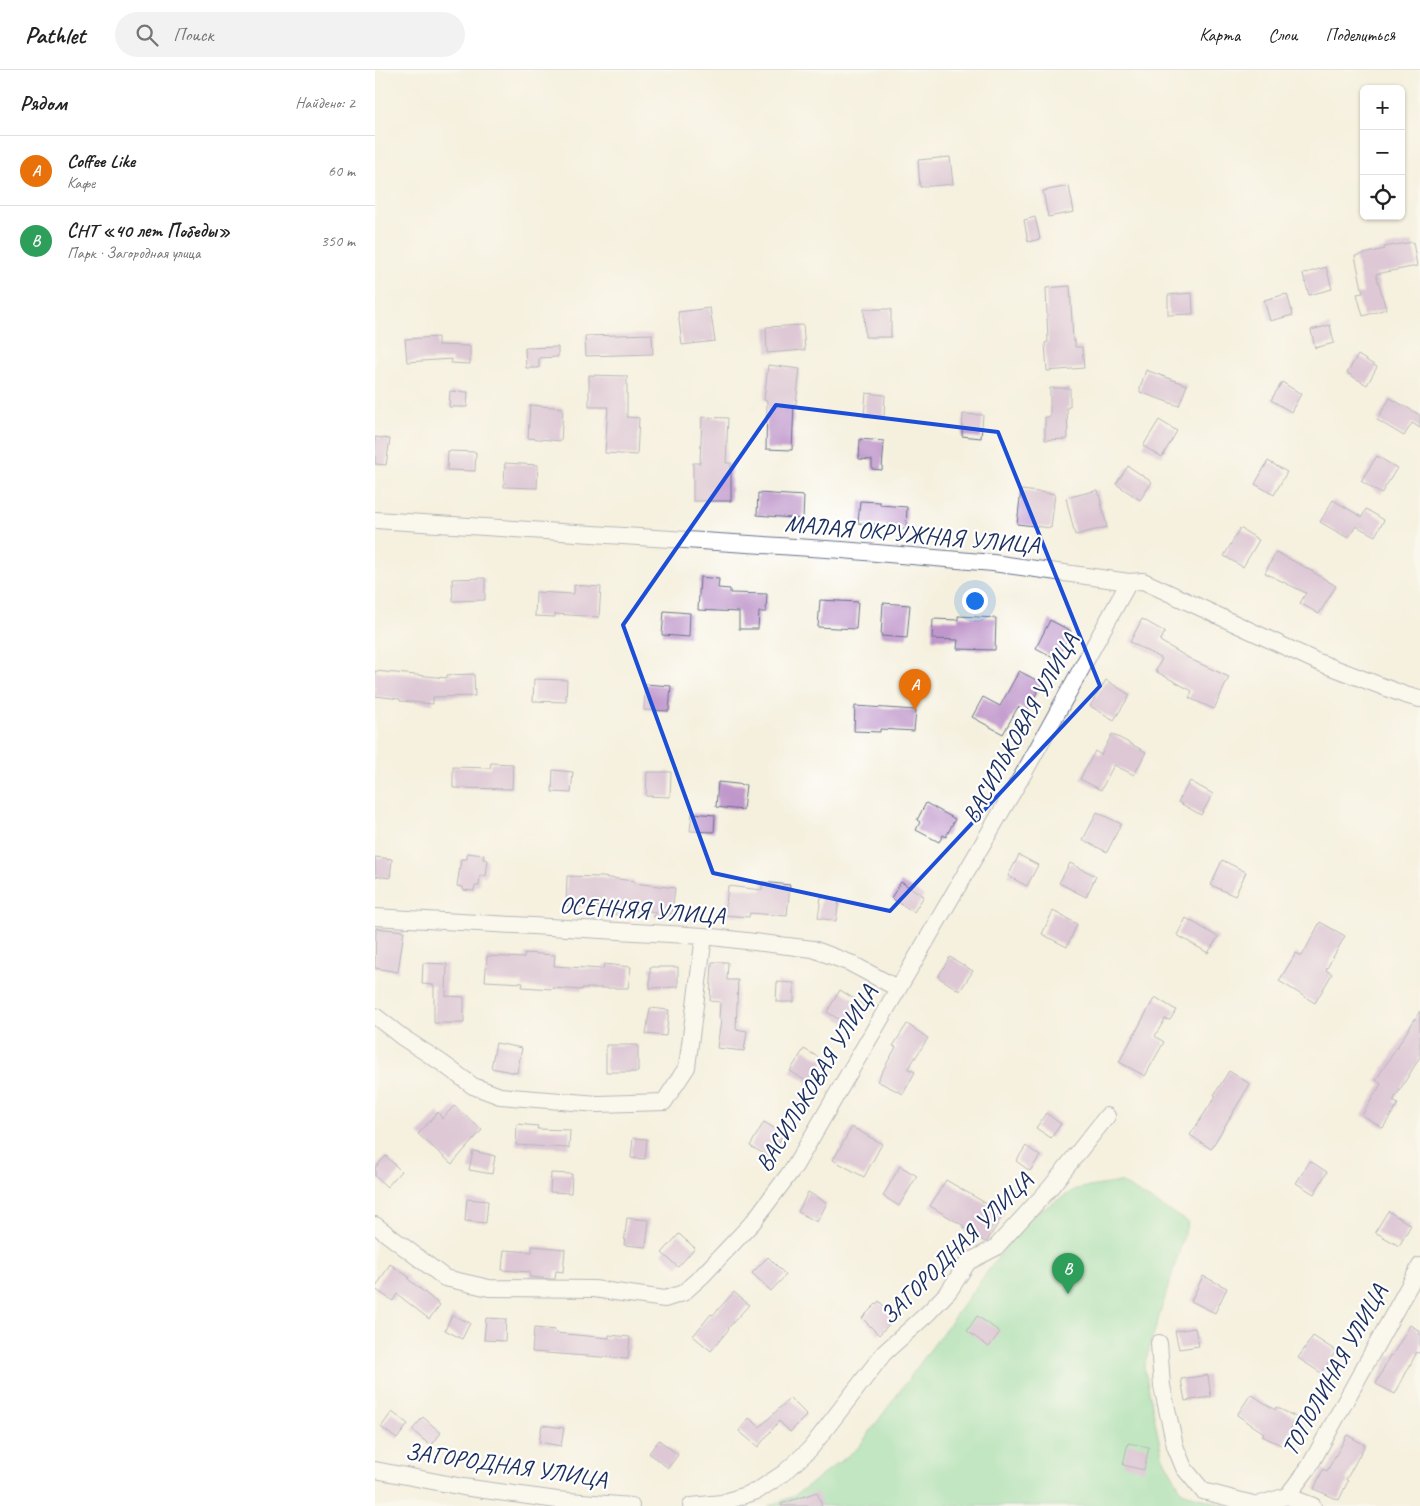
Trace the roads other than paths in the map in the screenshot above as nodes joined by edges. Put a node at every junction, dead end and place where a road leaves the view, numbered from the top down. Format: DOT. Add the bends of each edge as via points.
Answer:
graph roads {
  1 [pos="375,520"];
  2 [pos="1129,582"];
  3 [pos="1420,699"];
  4 [pos="375,917"];
  5 [pos="704,936"];
  6 [pos="897,988"];
  7 [pos="375,1016"];
  8 [pos="1107,1116"];
  9 [pos="375,1224"];
  10 [pos="1420,1266"];
  11 [pos="1414,1290"];
  12 [pos="1159,1343"];
  13 [pos="375,1470"];
  14 [pos="1287,1496"];
  15 [pos="631,1506"];
  16 [pos="691,1506"];
  17 [pos="1313,1506"];
  1 -- 2 [label="street, МАЛАЯ ОКРУЖНАЯ УЛИЦА" via="833,549 993,563"];
  2 -- 3 [label="street, МАЛАЯ ОКРУЖНАЯ УЛИЦА" via="1143,581 1318,662"];
  2 -- 6 [label="street, ВАСИЛЬКОВАЯ УЛИЦА" via="1025,771"];
  4 -- 5 [label="street, ОСЕННЯЯ УЛИЦА"];
  5 -- 6 [label="street, ОСЕННЯЯ УЛИЦА" via="813,949 850,963"];
  5 -- 7 [label="street" via="687,1067 664,1102 598,1104 500,1096 473,1086"];
  6 -- 9 [label="street, ВАСИЛЬКОВАЯ УЛИЦА" via="795,1166 753,1222 683,1293 665,1299 594,1289 489,1288 445,1278"];
  8 -- 16 [label="street, ЗАГОРОДНАЯ УЛИЦА" via="1050,1188 995,1248 968,1262 949,1291 884,1353 811,1449 757,1491 723,1503"];
  10 -- 11 [label="street, ТОПОЛИНАЯ УЛИЦА"];
  11 -- 14 [label="street, ТОПОЛИНАЯ УЛИЦА" via="1309,1467"];
  12 -- 14 [label="street" via="1162,1386 1175,1446 1184,1468 1203,1491 1257,1505"];
  13 -- 15 [label="street, ЗАГОРОДНАЯ УЛИЦА" via="463,1487"];
  14 -- 17 [label="street"];
}
